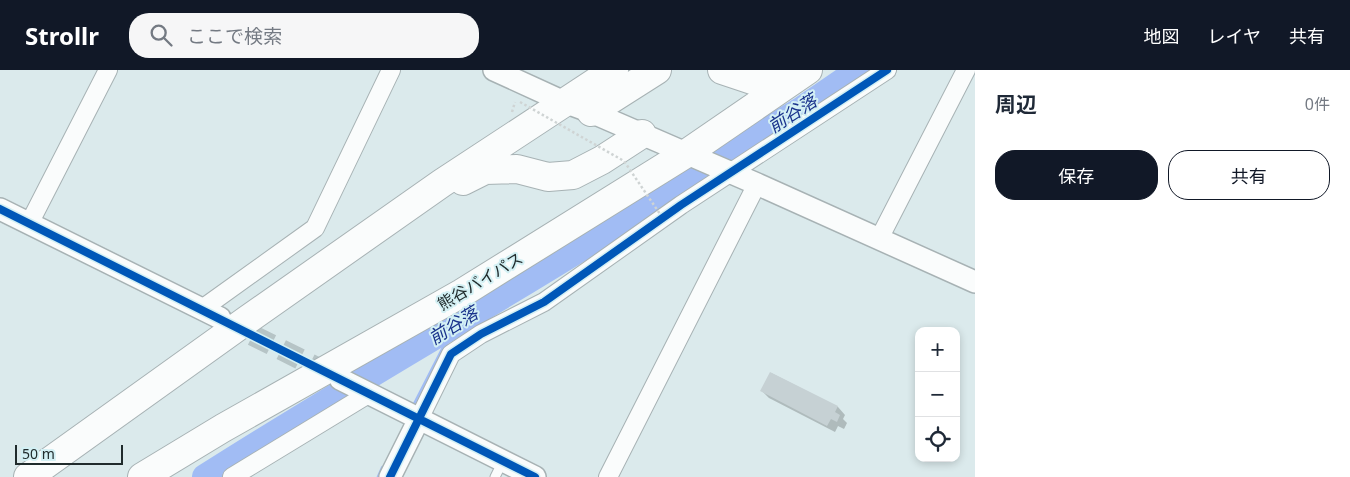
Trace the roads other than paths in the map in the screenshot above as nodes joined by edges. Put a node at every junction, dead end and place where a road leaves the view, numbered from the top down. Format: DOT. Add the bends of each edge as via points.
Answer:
graph roads {
  1 [pos="108,70"];
  2 [pos="390,70"];
  3 [pos="494,70"];
  4 [pos="614,70"];
  5 [pos="657,70"];
  6 [pos="722,70"];
  7 [pos="797,70"];
  8 [pos="808,70"];
  9 [pos="887,70"];
  10 [pos="966,70"];
  11 [pos="564,102"];
  12 [pos="591,112"];
  13 [pos="642,134"];
  14 [pos="687,153"];
  15 [pos="732,173"];
  16 [pos="442,183"];
  17 [pos="757,184"];
  18 [pos="0,209"];
  19 [pos="29,224"];
  20 [pos="879,239"];
  21 [pos="975,282"];
  22 [pos="211,314"];
  23 [pos="340,379"];
  24 [pos="369,393"];
  25 [pos="413,416"];
  26 [pos="499,469"];
  27 [pos="28,477"];
  28 [pos="142,477"];
  29 [pos="232,477"];
  30 [pos="390,477"];
  31 [pos="534,477"];
  32 [pos="608,477"];
  1 -- 19 [label="street"];
  2 -- 22 [label="street" via="315,228"];
  3 -- 11 [label="street"];
  4 -- 11 [label="highway"];
  5 -- 12 [label="highway"];
  6 -- 7 [label="highway" via="755,81"];
  8 -- 14 [label="highway, 熊谷バイパス"];
  9 -- 15 [label="street"];
  10 -- 20 [label="street"];
  11 -- 12 [label="street"];
  11 -- 16 [label="highway"];
  12 -- 13 [label="street"];
  13 -- 14 [label="street"];
  13 -- 16 [label="highway" via="573,175 548,177 517,169 485,170 457,184"];
  14 -- 15 [label="street"];
  14 -- 28 [label="highway, 熊谷バイパス" via="462,293"];
  15 -- 17 [label="street"];
  15 -- 25 [label="street" via="544,302 481,334 452,354"];
  16 -- 27 [label="highway"];
  17 -- 20 [label="street"];
  17 -- 32 [label="street"];
  18 -- 19 [label="street"];
  19 -- 22 [label="street"];
  20 -- 21 [label="street"];
  23 -- 24 [label="street"];
  24 -- 25 [label="street"];
  24 -- 29 [label="street"];
  25 -- 26 [label="street"];
  25 -- 30 [label="street"];
  26 -- 31 [label="street"];
}
